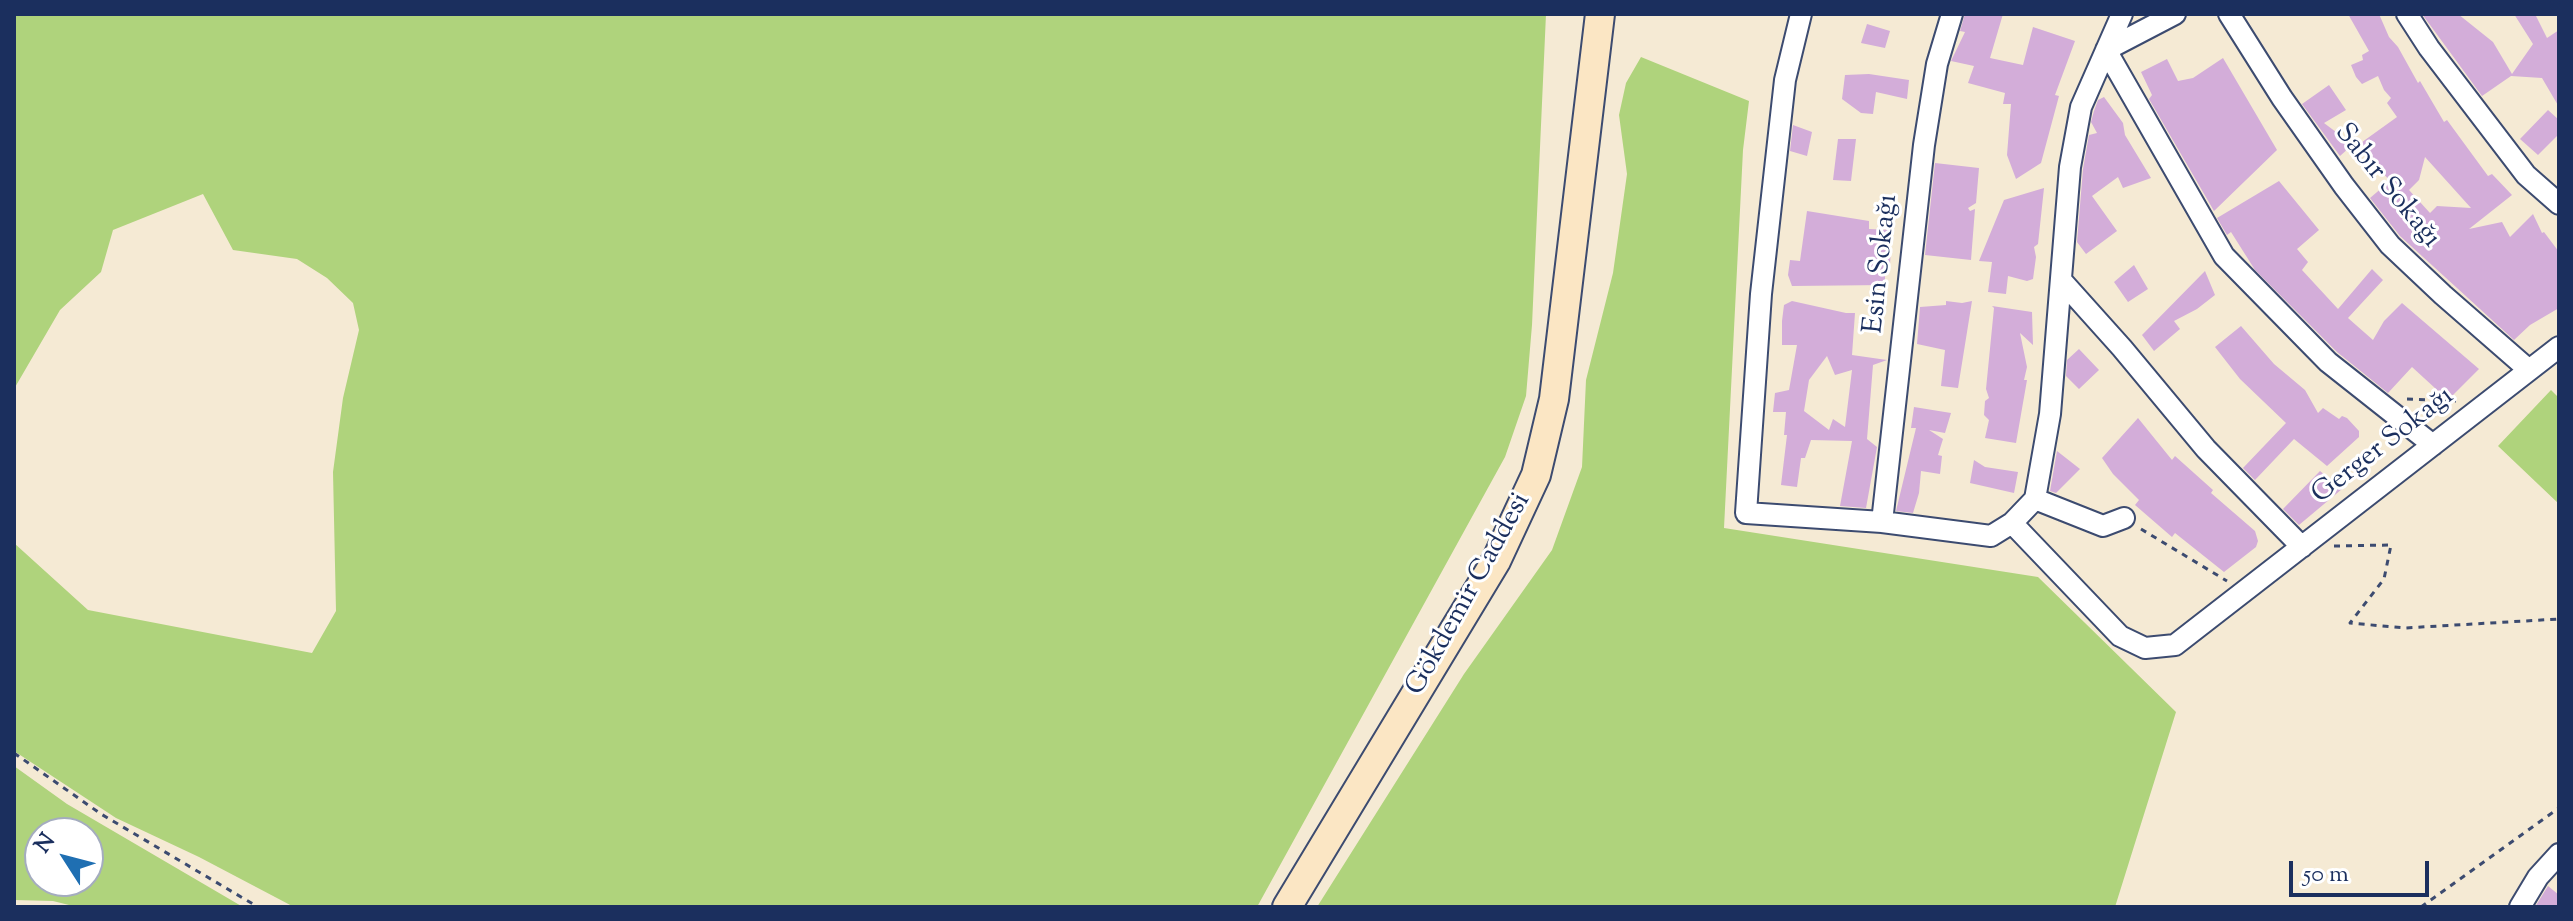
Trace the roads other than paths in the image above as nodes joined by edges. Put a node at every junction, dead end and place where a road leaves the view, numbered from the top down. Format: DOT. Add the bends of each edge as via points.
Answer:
graph roads {
  1 [pos="1600,14"];
  2 [pos="1801,14"];
  3 [pos="1952,14"];
  4 [pos="2122,14"];
  5 [pos="2175,14"];
  6 [pos="2229,14"];
  7 [pos="2407,14"];
  8 [pos="2106,50"];
  9 [pos="2559,204"];
  10 [pos="2061,280"];
  11 [pos="2559,347"];
  12 [pos="2529,370"];
  13 [pos="2433,445"];
  14 [pos="2035,499"];
  15 [pos="2124,518"];
  16 [pos="1882,522"];
  17 [pos="2012,523"];
  18 [pos="2302,547"];
  19 [pos="2559,854"];
  20 [pos="1287,907"];
  21 [pos="2520,907"];
  1 -- 20 [label="main road, Gökdemir Caddesi" via="1556,385 1536,475 1496,561"];
  2 -- 16 [label="street" via="1785,80 1763,278 1746,513"];
  3 -- 16 [label="street, Esin Sokağı" via="1937,64 1924,145"];
  4 -- 8 [label="street"];
  5 -- 8 [label="street"];
  6 -- 12 [label="street, Sabır Sokağı" via="2291,110 2390,245"];
  7 -- 9 [label="street" via="2526,175"];
  8 -- 10 [label="street" via="2081,107 2070,167"];
  8 -- 13 [label="street" via="2224,256 2328,362"];
  10 -- 14 [label="street" via="2050,414"];
  10 -- 18 [label="street" via="2206,449"];
  11 -- 12 [label="street, Gerger Sokağı"];
  12 -- 13 [label="street, Gerger Sokağı"];
  13 -- 18 [label="street, Gerger Sokağı"];
  14 -- 15 [label="street" via="2103,526"];
  14 -- 17 [label="street"];
  16 -- 17 [label="street" via="1991,536"];
  17 -- 18 [label="street, Gerger Sokağı" via="2120,636 2145,648 2175,645"];
  19 -- 21 [label="street"];
}
